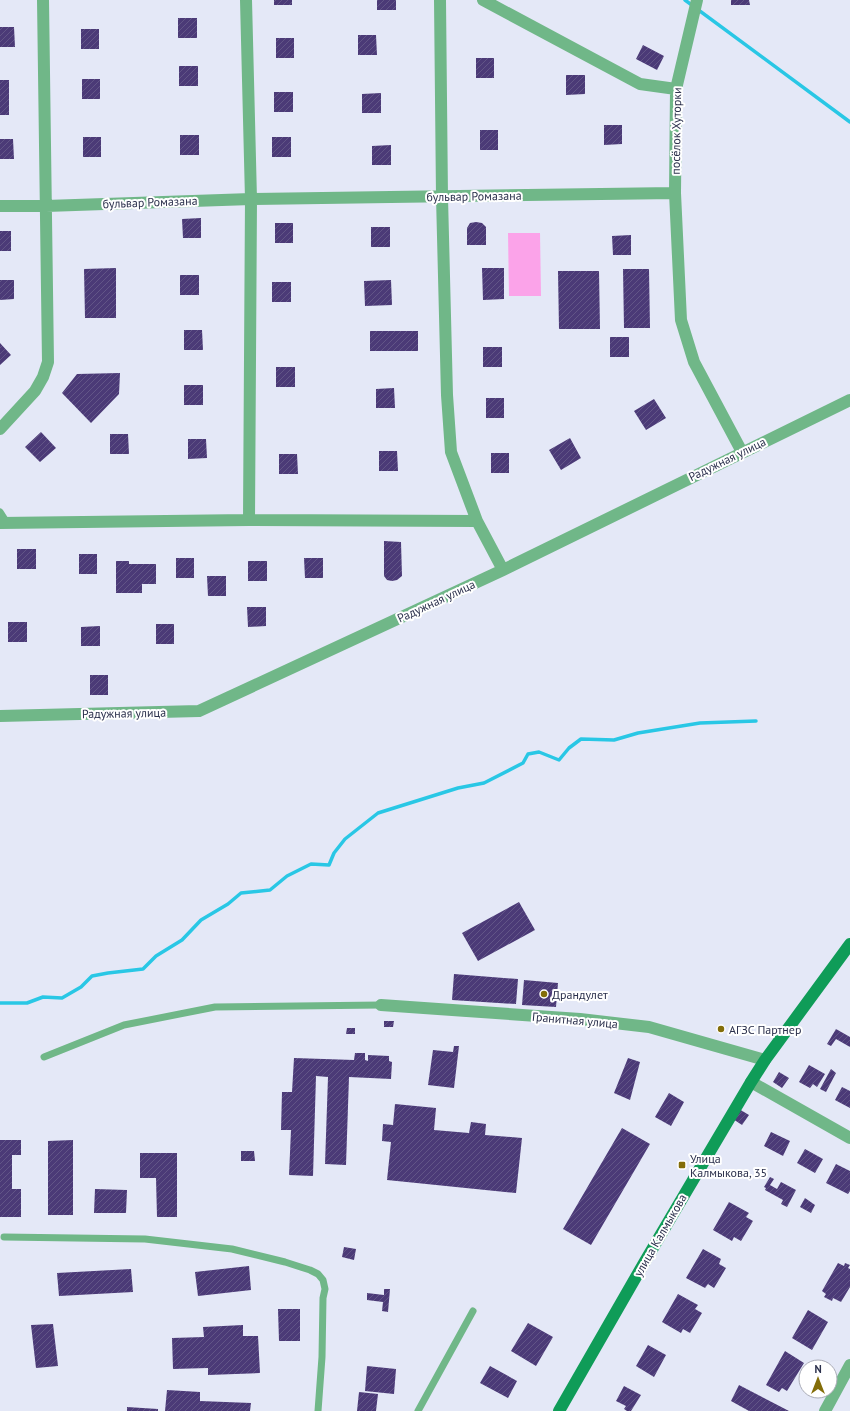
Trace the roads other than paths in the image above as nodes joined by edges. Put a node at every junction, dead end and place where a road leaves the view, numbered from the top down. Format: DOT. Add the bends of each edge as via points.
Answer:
graph roads {
  1 [pos="43,0"];
  2 [pos="246,0"];
  3 [pos="440,0"];
  4 [pos="484,0"];
  5 [pos="697,0"];
  6 [pos="676,89"];
  7 [pos="675,193"];
  8 [pos="442,197"];
  9 [pos="251,199"];
  10 [pos="0,206"];
  11 [pos="46,206"];
  12 [pos="850,400"];
  13 [pos="0,429"];
  14 [pos="742,452"];
  15 [pos="0,512"];
  16 [pos="249,520"];
  17 [pos="477,521"];
  18 [pos="3,523"];
  19 [pos="503,570"];
  20 [pos="0,716"];
  21 [pos="850,944"];
  22 [pos="380,1005"];
  23 [pos="44,1057"];
  24 [pos="765,1060"];
  25 [pos="752,1082"];
  26 [pos="850,1138"];
  27 [pos="4,1237"];
  28 [pos="473,1311"];
  29 [pos="850,1365"];
  30 [pos="318,1411"];
  31 [pos="418,1411"];
  32 [pos="559,1411"];
  33 [pos="825,1411"];
  1 -- 11 [label="street"];
  2 -- 9 [label="street"];
  3 -- 8 [label="street"];
  4 -- 6 [label="street" via="640,84"];
  5 -- 6 [label="street, посёлок Хуторки"];
  6 -- 7 [label="street, посёлок Хуторки"];
  7 -- 8 [label="street, бульвар Ромазана"];
  7 -- 14 [label="street" via="681,320 694,362"];
  8 -- 9 [label="street, бульвар Ромазана"];
  8 -- 17 [label="street" via="451,452"];
  9 -- 11 [label="street, бульвар Ромазана"];
  9 -- 16 [label="street"];
  10 -- 11 [label="street, бульвар Ромазана"];
  11 -- 13 [label="street" via="48,362 35,391"];
  12 -- 14 [label="street, Радужная улица"];
  14 -- 19 [label="street, Радужная улица"];
  15 -- 18 [label="lane"];
  16 -- 17 [label="street"];
  16 -- 18 [label="street"];
  17 -- 19 [label="street"];
  19 -- 20 [label="street, Радужная улица" via="199,711"];
  21 -- 24 [label="main road, улица Калмыкова"];
  22 -- 23 [label="lane" via="215,1007 124,1025"];
  22 -- 24 [label="street, Гранитная улица" via="580,1019 649,1027"];
  24 -- 25 [label="main road, улица Калмыкова"];
  25 -- 26 [label="street"];
  25 -- 32 [label="main road, улица Калмыкова"];
  27 -- 30 [label="lane" via="145,1239 232,1249 285,1262 318,1274 325,1289"];
  28 -- 31 [label="lane"];
  29 -- 33 [label="street"];
}
